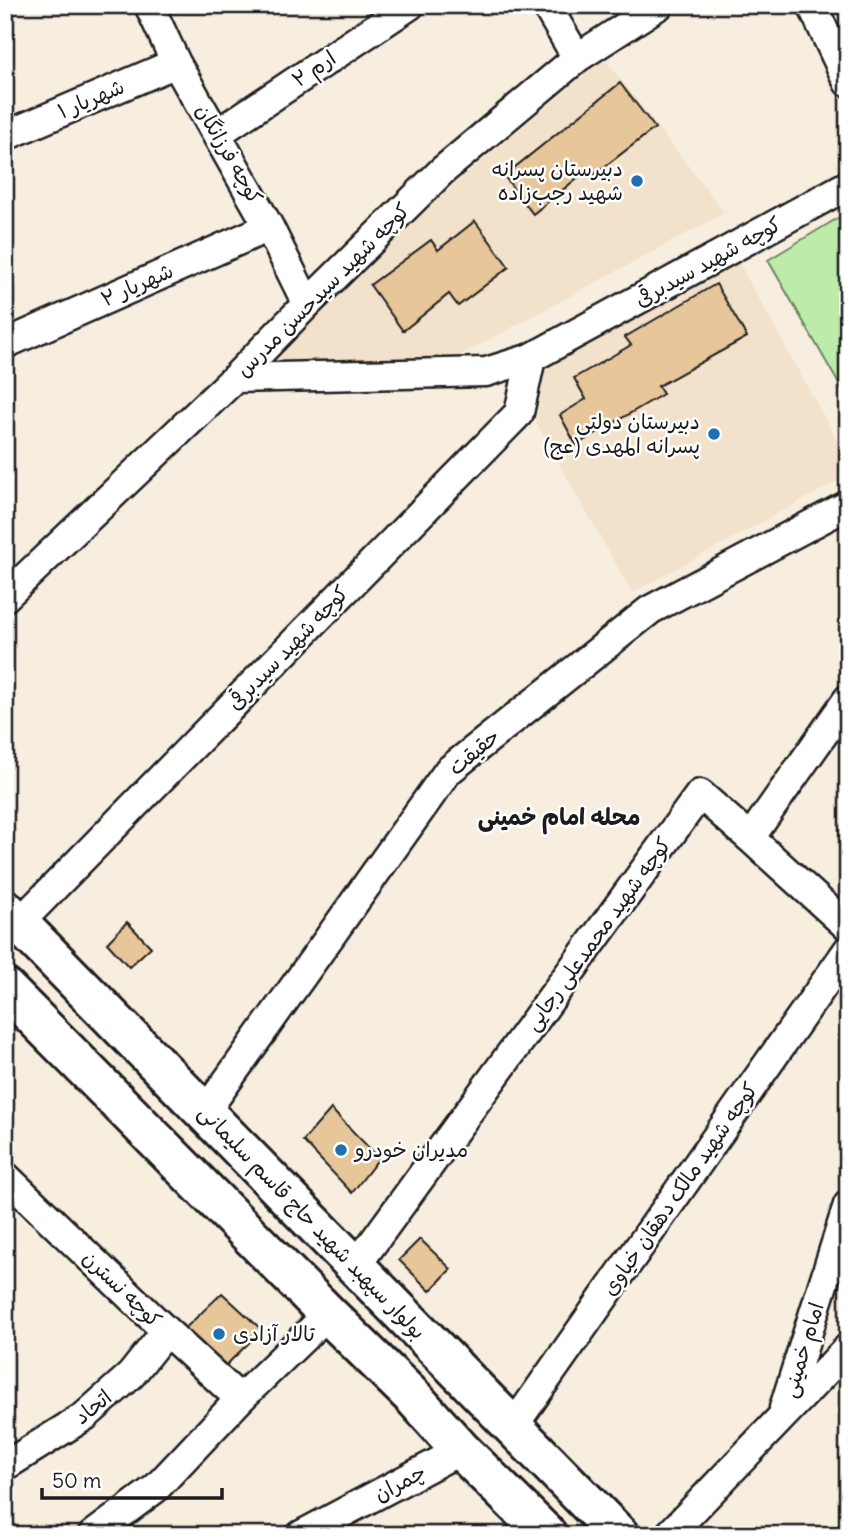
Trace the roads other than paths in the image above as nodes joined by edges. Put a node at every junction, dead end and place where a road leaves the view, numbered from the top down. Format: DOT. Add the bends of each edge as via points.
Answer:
graph roads {
  1 [pos="149,5"];
  2 [pos="410,5"];
  3 [pos="546,5"];
  4 [pos="659,5"];
  5 [pos="812,5"];
  6 [pos="578,58"];
  7 [pos="176,62"];
  8 [pos="848,82"];
  9 [pos="218,134"];
  10 [pos="5,136"];
  11 [pos="848,185"];
  12 [pos="270,227"];
  13 [pos="307,304"];
  14 [pos="5,344"];
  15 [pos="531,358"];
  16 [pos="235,378"];
  17 [pos="848,505"];
  18 [pos="5,597"];
  19 [pos="848,699"];
  20 [pos="750,838"];
  21 [pos="12,916"];
  22 [pos="848,928"];
  23 [pos="848,950"];
  24 [pos="5,988"];
  25 [pos="205,1112"];
  26 [pos="5,1176"];
  27 [pos="848,1205"];
  28 [pos="356,1266"];
  29 [pos="328,1314"];
  30 [pos="166,1332"];
  31 [pos="848,1349"];
  32 [pos="240,1399"];
  33 [pos="782,1415"];
  34 [pos="512,1428"];
  35 [pos="461,1450"];
  36 [pos="5,1466"];
  37 [pos="93,1535"];
  38 [pos="301,1535"];
  39 [pos="547,1535"];
  40 [pos="618,1535"];
  41 [pos="669,1535"];
  1 -- 7 [label="street, کوچه فرزانگان"];
  2 -- 9 [label="street, ارم ۲"];
  3 -- 6 [label="street"];
  4 -- 6 [label="street, کوچه شهید سیدحسن مدرس"];
  5 -- 8 [label="street"];
  6 -- 13 [label="street, کوچه شهید سیدحسن مدرس" via="442,171"];
  7 -- 9 [label="street, کوچه فرزانگان"];
  7 -- 10 [label="street, شهریار ۱"];
  9 -- 12 [label="street, کوچه فرزانگان"];
  11 -- 15 [label="street, کوچه شهید سیدبرقی"];
  12 -- 13 [label="street, کوچه فرزانگان"];
  12 -- 14 [label="street, شهریار ۲"];
  13 -- 16 [label="street, کوچه شهید سیدحسن مدرس"];
  15 -- 16 [label="street, کوچه شهید سیدبرقی" via="486,372"];
  15 -- 21 [label="street, کوچه شهید سیدبرقی" via="519,413"];
  16 -- 18 [label="street, کوچه شهید سیدحسن مدرس"];
  17 -- 25 [label="street, حقیقت" via="650,610 449,771"];
  19 -- 20 [label="street"];
  20 -- 22 [label="street"];
  20 -- 28 [label="street, کوچه شهید محمدعلی رجایی" via="700,794"];
  21 -- 25 [label="main road, بولوار سپهبد شهید حاج قاسم سلیمانی"];
  23 -- 34 [label="street, کوچه شهید مالک دهقان‌ خیاوی"];
  24 -- 29 [label="main road"];
  25 -- 28 [label="main road, بولوار سپهبد شهید حاج قاسم سلیمانی"];
  26 -- 30 [label="street, کوچه نسترن"];
  27 -- 33 [label="street, امام خمینی"];
  28 -- 34 [label="main road, بولوار سپهبد شهید حاج قاسم سلیمانی"];
  29 -- 32 [label="street"];
  29 -- 35 [label="main road"];
  30 -- 32 [label="street, کوچه نسترن"];
  30 -- 36 [label="street, اتحاد" via="131,1375 85,1416"];
  31 -- 33 [label="street"];
  32 -- 37 [label="street" via="156,1488"];
  33 -- 41 [label="street"];
  34 -- 40 [label="main road, بولوار سپهبد شهید حاج قاسم سلیمانی"];
  35 -- 38 [label="street, چمران"];
  35 -- 39 [label="main road"];
}
